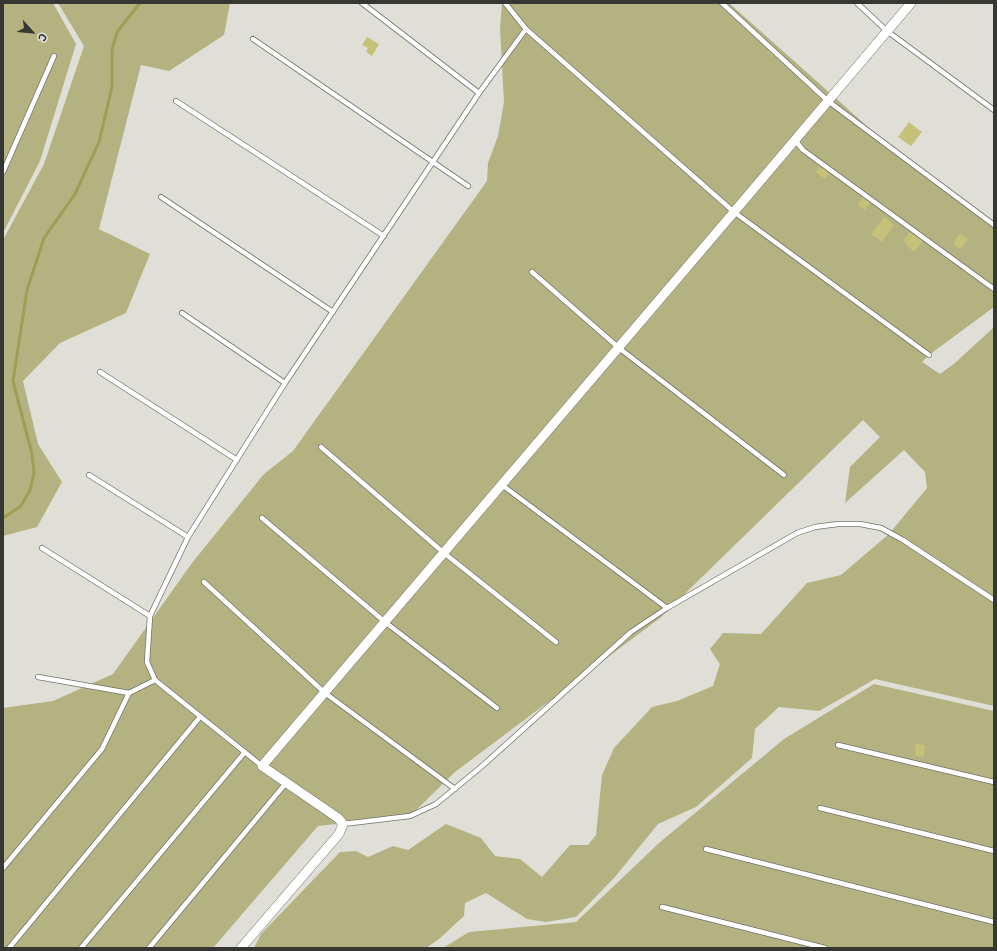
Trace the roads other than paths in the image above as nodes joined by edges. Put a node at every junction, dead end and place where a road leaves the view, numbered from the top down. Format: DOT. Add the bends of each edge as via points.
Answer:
graph roads {
  1 [pos="362,3"];
  2 [pos="505,3"];
  3 [pos="722,3"];
  4 [pos="857,3"];
  5 [pos="911,3"];
  6 [pos="526,30"];
  7 [pos="887,31"];
  8 [pos="253,39"];
  9 [pos="54,56"];
  10 [pos="479,93"];
  11 [pos="176,101"];
  12 [pos="828,101"];
  13 [pos="994,110"];
  14 [pos="795,140"];
  15 [pos="433,162"];
  16 [pos="3,172"];
  17 [pos="468,186"];
  18 [pos="161,197"];
  19 [pos="734,212"];
  20 [pos="994,225"];
  21 [pos="384,236"];
  22 [pos="532,272"];
  23 [pos="994,289"];
  24 [pos="333,312"];
  25 [pos="182,313"];
  26 [pos="619,348"];
  27 [pos="929,355"];
  28 [pos="100,372"];
  29 [pos="285,383"];
  30 [pos="321,447"];
  31 [pos="237,460"];
  32 [pos="89,475"];
  33 [pos="784,475"];
  34 [pos="502,485"];
  35 [pos="262,518"];
  36 [pos="188,538"];
  37 [pos="42,548"];
  38 [pos="444,553"];
  39 [pos="204,582"];
  40 [pos="994,600"];
  41 [pos="667,608"];
  42 [pos="150,616"];
  43 [pos="385,622"];
  44 [pos="556,642"];
  45 [pos="38,677"];
  46 [pos="155,680"];
  47 [pos="128,692"];
  48 [pos="324,693"];
  49 [pos="497,708"];
  50 [pos="200,717"];
  51 [pos="838,745"];
  52 [pos="245,752"];
  53 [pos="262,766"];
  54 [pos="994,782"];
  55 [pos="286,783"];
  56 [pos="455,789"];
  57 [pos="820,808"];
  58 [pos="343,824"];
  59 [pos="706,849"];
  60 [pos="994,850"];
  61 [pos="3,868"];
  62 [pos="662,907"];
  63 [pos="994,922"];
  64 [pos="9,948"];
  65 [pos="81,948"];
  66 [pos="148,948"];
  67 [pos="241,948"];
  68 [pos="825,948"];
  1 -- 10 [label="lane"];
  2 -- 6 [label="lane"];
  3 -- 12 [label="lane"];
  4 -- 7 [label="lane"];
  5 -- 7 [label="street"];
  6 -- 10 [label="lane"];
  6 -- 19 [label="lane"];
  7 -- 12 [label="street"];
  7 -- 13 [label="lane"];
  8 -- 15 [label="lane"];
  9 -- 16 [label="lane"];
  10 -- 15 [label="lane"];
  11 -- 21 [label="lane"];
  12 -- 14 [label="street"];
  12 -- 20 [label="lane"];
  14 -- 19 [label="street"];
  14 -- 23 [label="lane" via="803,150"];
  15 -- 17 [label="lane"];
  15 -- 21 [label="lane"];
  18 -- 24 [label="lane"];
  19 -- 26 [label="street"];
  19 -- 27 [label="lane"];
  21 -- 24 [label="lane"];
  22 -- 26 [label="lane"];
  24 -- 29 [label="lane"];
  25 -- 29 [label="lane"];
  26 -- 33 [label="lane"];
  26 -- 34 [label="street"];
  28 -- 31 [label="lane"];
  29 -- 31 [label="lane"];
  30 -- 38 [label="lane"];
  31 -- 36 [label="lane"];
  32 -- 36 [label="lane"];
  34 -- 38 [label="street"];
  34 -- 41 [label="lane"];
  35 -- 43 [label="lane"];
  36 -- 42 [label="lane"];
  37 -- 42 [label="lane"];
  38 -- 43 [label="street"];
  38 -- 44 [label="lane"];
  39 -- 48 [label="lane"];
  40 -- 41 [label="lane" via="881,528 860,524 838,524 815,527 797,533"];
  41 -- 56 [label="lane" via="631,632"];
  42 -- 46 [label="lane" via="147,662"];
  43 -- 48 [label="street"];
  43 -- 49 [label="lane"];
  45 -- 47 [label="lane"];
  46 -- 47 [label="lane"];
  46 -- 50 [label="lane"];
  47 -- 61 [label="lane" via="102,749"];
  48 -- 53 [label="street"];
  48 -- 56 [label="lane"];
  50 -- 52 [label="lane"];
  50 -- 64 [label="lane"];
  51 -- 54 [label="lane"];
  52 -- 53 [label="lane"];
  52 -- 65 [label="lane"];
  53 -- 55 [label="street"];
  55 -- 58 [label="street"];
  55 -- 66 [label="lane"];
  56 -- 58 [label="lane" via="436,804 410,816"];
  57 -- 60 [label="lane"];
  58 -- 67 [label="street" via="339,834"];
  59 -- 63 [label="lane"];
  62 -- 68 [label="lane"];
}
